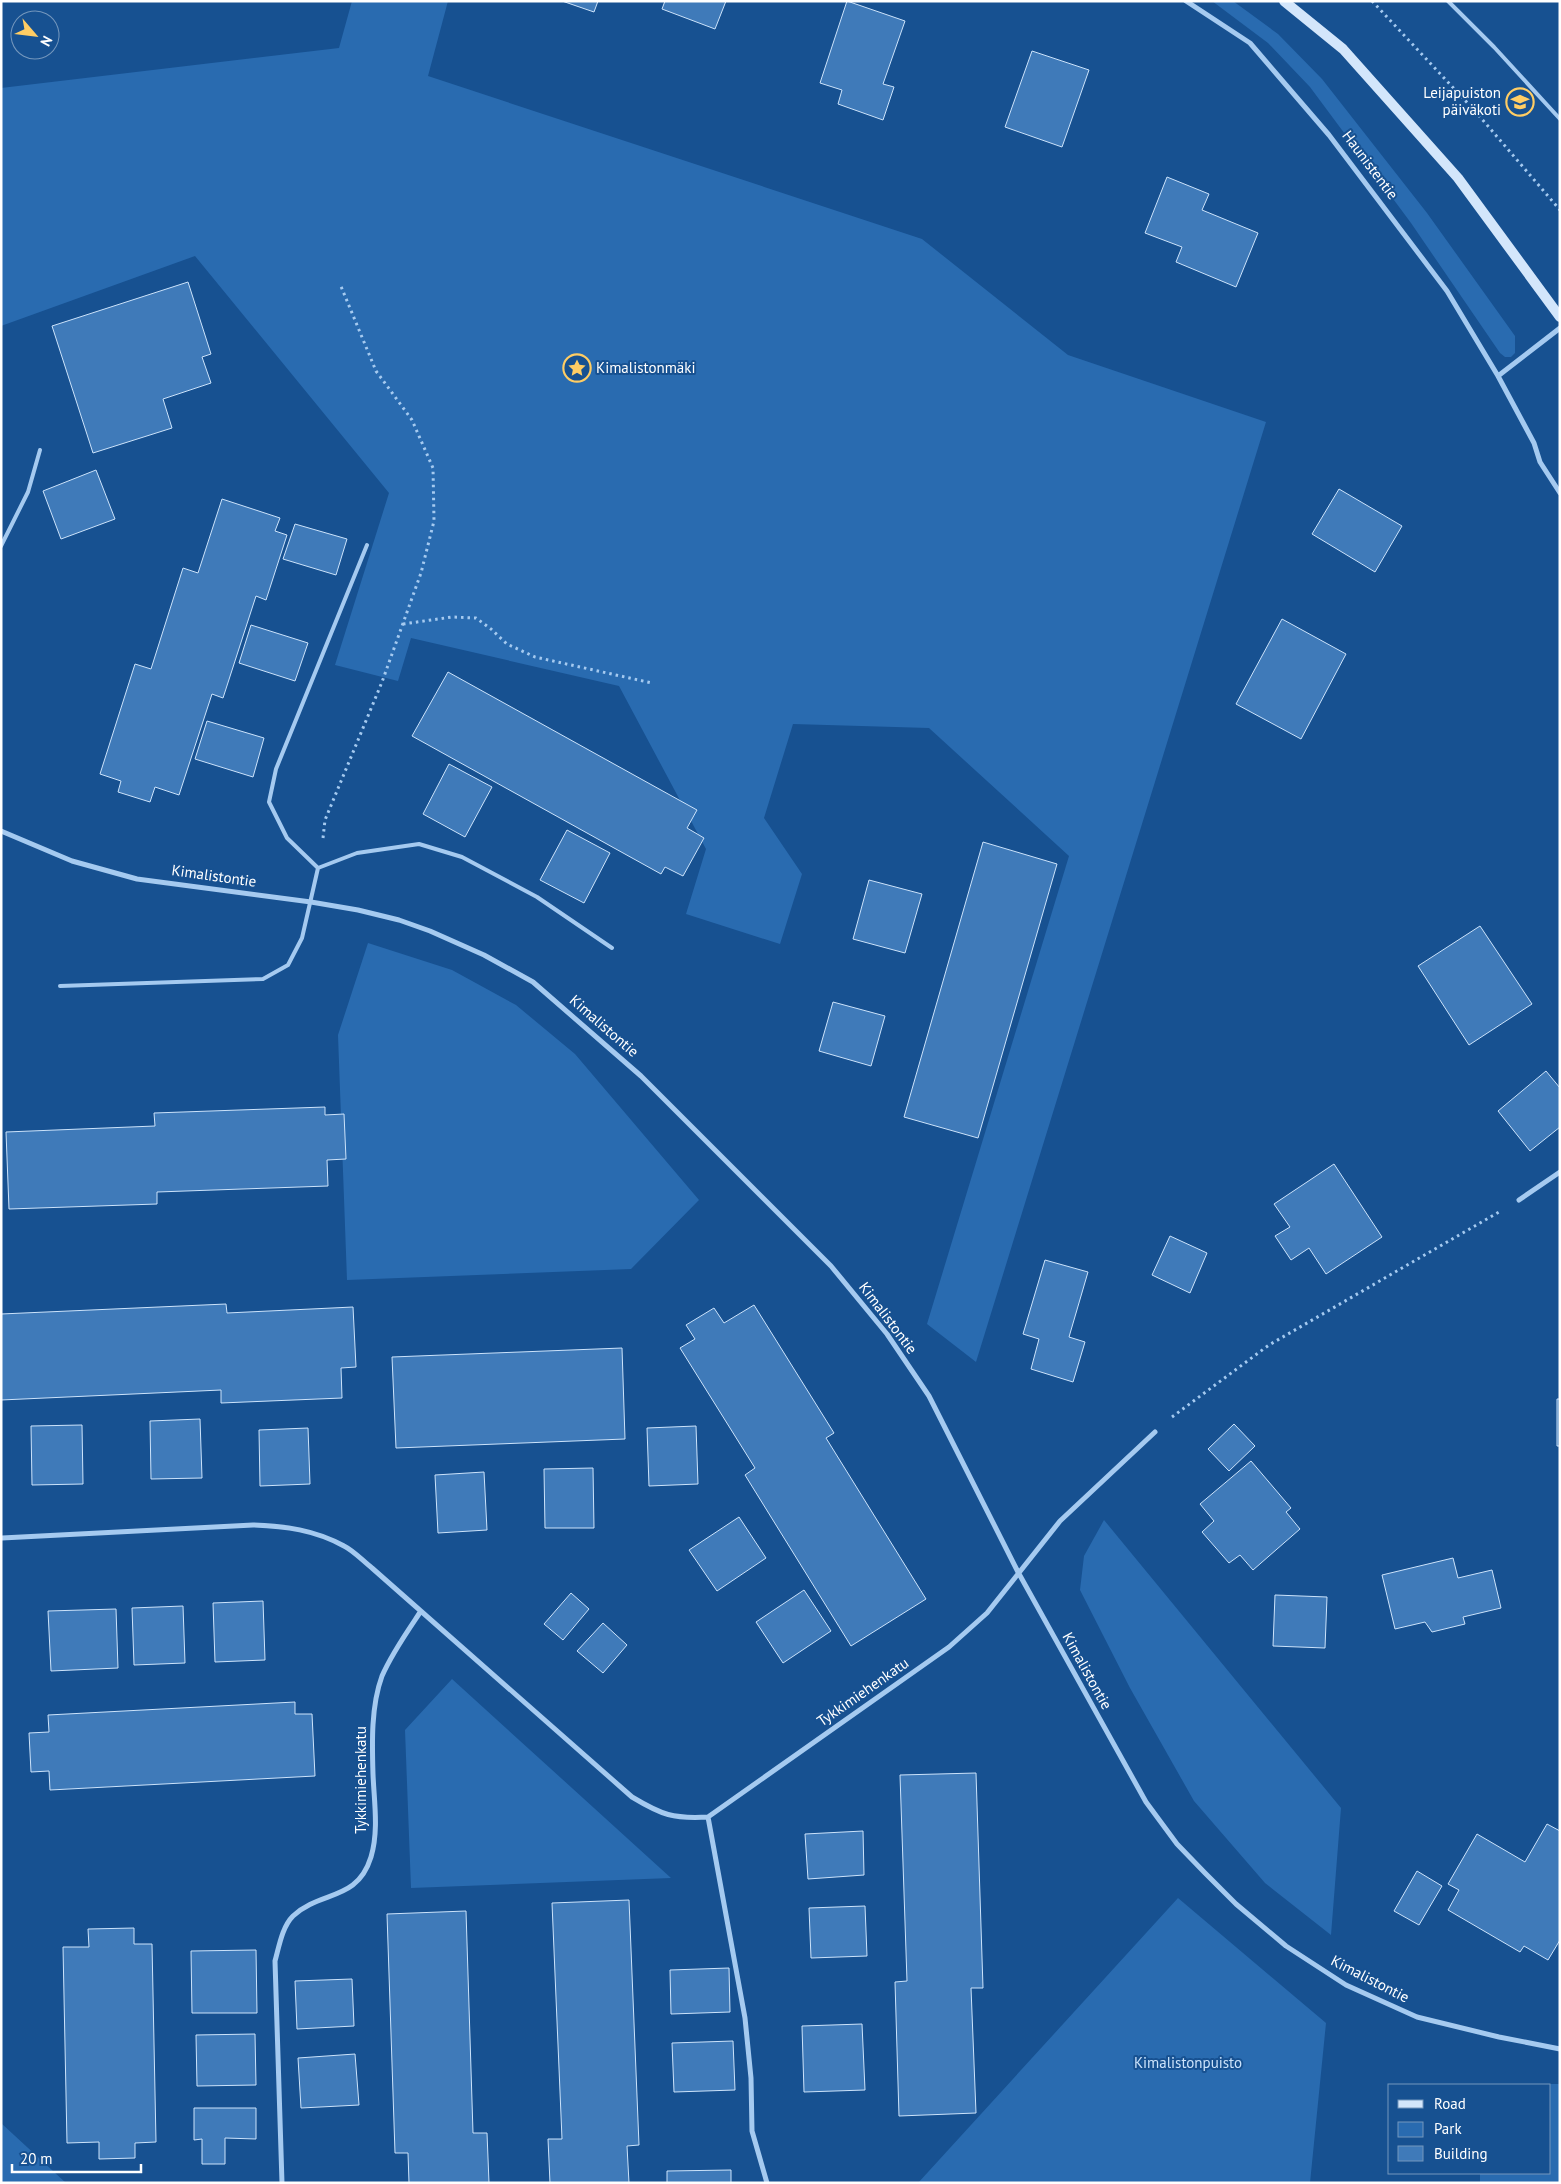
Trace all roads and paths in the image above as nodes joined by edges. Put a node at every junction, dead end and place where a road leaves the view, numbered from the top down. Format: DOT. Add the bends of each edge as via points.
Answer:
graph roads {
  1 [pos="1186,1"];
  2 [pos="1284,1"];
  3 [pos="1372,1"];
  4 [pos="1448,1"];
  5 [pos="1560,119"];
  6 [pos="1560,210"];
  7 [pos="1560,316"];
  8 [pos="1560,328"];
  9 [pos="1498,376"];
  10 [pos="40,450"];
  11 [pos="1560,493"];
  12 [pos="367,544"];
  13 [pos="1,546"];
  14 [pos="402,624"];
  15 [pos="652,683"];
  16 [pos="1,831"];
  17 [pos="318,868"];
  18 [pos="311,902"];
  19 [pos="612,948"];
  20 [pos="60,986"];
  21 [pos="1560,1172"];
  22 [pos="1519,1200"];
  23 [pos="1155,1432"];
  24 [pos="2,1538"];
  25 [pos="1018,1572"];
  26 [pos="420,1611"];
  27 [pos="708,1817"];
  28 [pos="1560,2049"];
  29 [pos="282,2183"];
  30 [pos="767,2183"];
  1 -- 9 [label="street, Haunistentie" via="1250,43 1330,135 1447,291"];
  2 -- 7 [label="street" via="1343,49 1452,171"];
  3 -- 6 [label="path" via="1476,111"];
  4 -- 5 [label="lane"];
  8 -- 9 [label="street"];
  9 -- 11 [label="street, Haunistentie" via="1534,443 1540,462"];
  10 -- 13 [label="lane" via="28,492"];
  12 -- 17 [label="lane" via="276,769 269,802 287,838"];
  14 -- 15 [label="path" via="452,617 476,618 507,644 536,657"];
  16 -- 18 [label="street, Kimalistontie" via="72,861 137,879"];
  17 -- 18 [label="lane"];
  17 -- 19 [label="lane" via="358,853 419,844 462,857 537,897"];
  18 -- 20 [label="lane" via="302,938 288,965 263,979"];
  18 -- 25 [label="street, Kimalistontie" via="399,920 484,955 533,982 641,1076 831,1266 887,1334 929,1396"];
  21 -- 22 [label="street"];
  22 -- 23 [label="path" via="1269,1345"];
  23 -- 25 [label="street, Tykkimiehenkatu" via="1060,1520"];
  24 -- 26 [label="street" via="284,1526 315,1533 345,1546"];
  25 -- 27 [label="street, Tykkimiehenkatu" via="987,1613 949,1647"];
  25 -- 28 [label="street, Kimalistontie" via="1146,1802 1177,1844 1236,1904 1286,1946 1339,1980 1417,2017"];
  26 -- 27 [label="street" via="632,1797 658,1813 682,1818"];
  26 -- 29 [label="street, Tykkimiehenkatu" via="382,1678 374,1715 372,1754 376,1831 371,1857 361,1879 341,1894 315,1902 293,1917 282,1936 275,1961"];
  27 -- 30 [label="street" via="745,2018 752,2131"];
}
